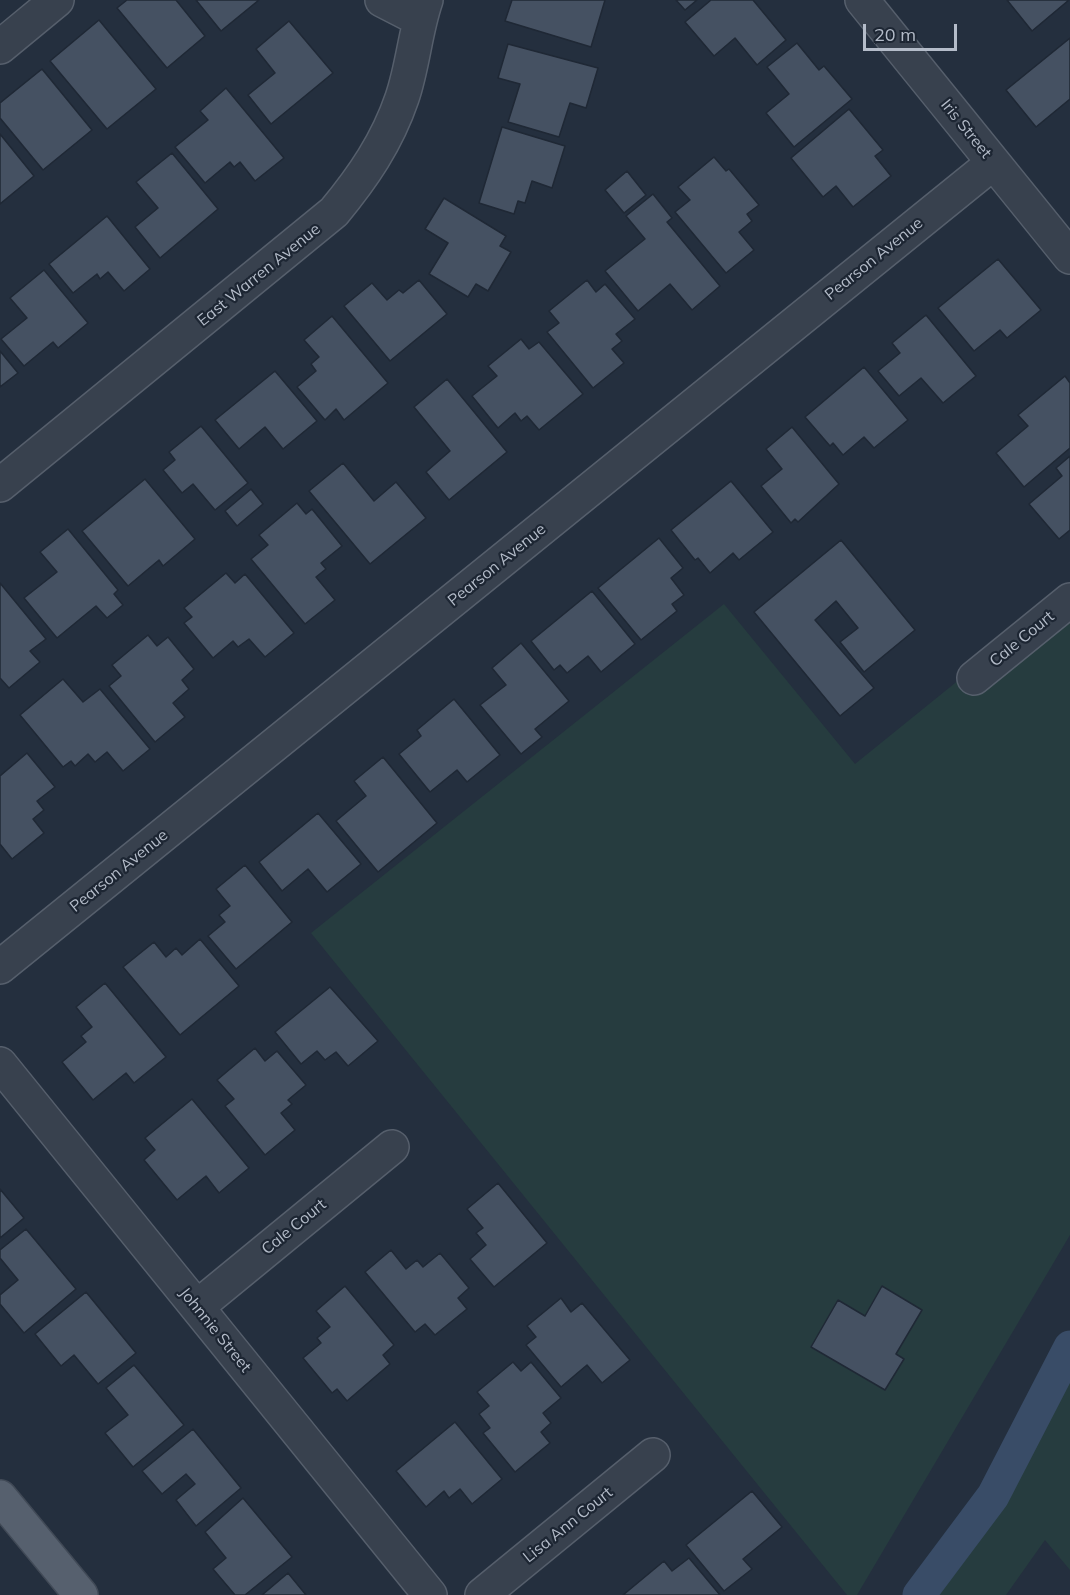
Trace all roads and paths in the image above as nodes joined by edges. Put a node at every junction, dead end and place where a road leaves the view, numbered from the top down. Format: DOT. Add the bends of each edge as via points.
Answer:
graph roads {
  1 [pos="57,0"];
  2 [pos="382,0"];
  3 [pos="862,0"];
  4 [pos="423,10"];
  5 [pos="0,47"];
  6 [pos="993,163"];
  7 [pos="1070,257"];
  8 [pos="0,485"];
  9 [pos="1070,600"];
  10 [pos="974,678"];
  11 [pos="0,967"];
  12 [pos="0,1064"];
  13 [pos="392,1147"];
  14 [pos="197,1307"];
  15 [pos="653,1455"];
  16 [pos="0,1497"];
  17 [pos="81,1595"];
  18 [pos="430,1595"];
  19 [pos="482,1595"];
  1 -- 5 [label="street"];
  2 -- 4 [label="street"];
  3 -- 6 [label="street, Iris Street"];
  4 -- 8 [label="street, East Warren Avenue" via="403,97 386,139 363,177 334,212"];
  6 -- 7 [label="street, Iris Street"];
  6 -- 11 [label="street, Pearson Avenue"];
  9 -- 10 [label="street, Cale Court"];
  12 -- 14 [label="street, Johnnie Street"];
  13 -- 14 [label="street, Cale Court"];
  14 -- 18 [label="street, Johnnie Street"];
  15 -- 19 [label="street, Lisa Ann Court"];
  16 -- 17 [label="main road"];
}
